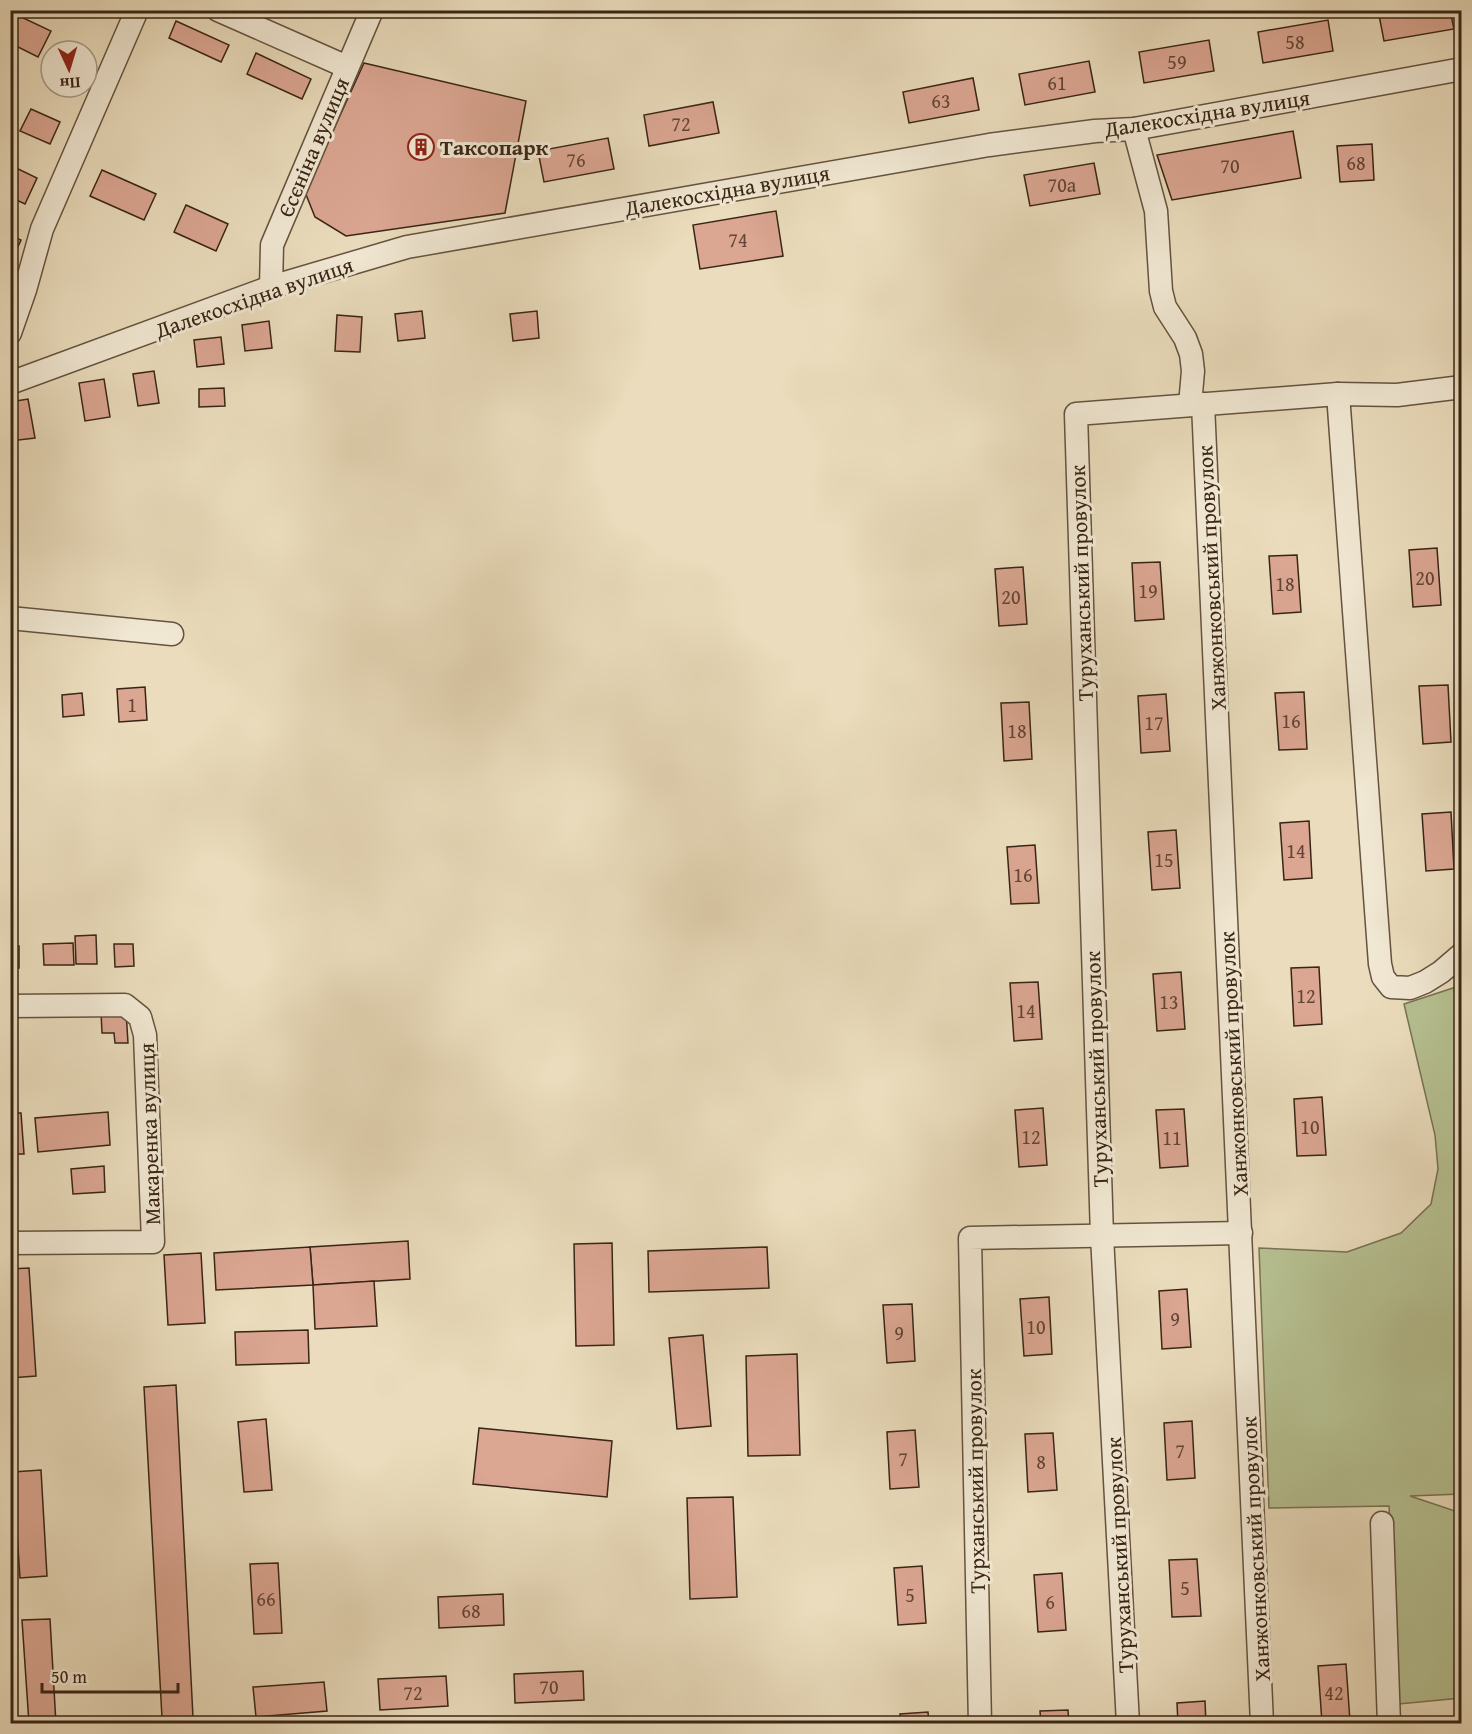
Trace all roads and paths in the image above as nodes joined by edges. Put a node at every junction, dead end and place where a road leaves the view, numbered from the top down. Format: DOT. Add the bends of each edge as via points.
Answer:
graph roads {
  1 [pos="137,10"];
  2 [pos="218,10"];
  3 [pos="372,10"];
  4 [pos="347,67"];
  5 [pos="1461,69"];
  6 [pos="1134,129"];
  7 [pos="271,287"];
  8 [pos="10,333"];
  9 [pos="10,383"];
  10 [pos="1461,387"];
  11 [pos="1338,394"];
  12 [pos="1196,405"];
  13 [pos="10,618"];
  14 [pos="172,634"];
  15 [pos="1461,954"];
  16 [pos="10,1006"];
  17 [pos="1241,1233"];
  18 [pos="1102,1236"];
  19 [pos="10,1244"];
  20 [pos="1382,1523"];
  21 [pos="980,1724"];
  22 [pos="1128,1724"];
  23 [pos="1262,1724"];
  24 [pos="1389,1724"];
  1 -- 8 [label="street" via="42,229"];
  2 -- 4 [label="street"];
  3 -- 4 [label="street, Єсєніна вулиця"];
  4 -- 7 [label="street, Єсєніна вулиця" via="272,245"];
  5 -- 6 [label="street, Далекосхідна вулиця"];
  6 -- 7 [label="street, Далекосхідна вулиця" via="989,145 407,247"];
  6 -- 12 [label="street, Ханжонковський провулок" via="1156,211 1161,291 1165,308 1191,354"];
  7 -- 9 [label="street, Далекосхідна вулиця"];
  10 -- 11 [label="street" via="1397,395"];
  11 -- 12 [label="street"];
  11 -- 15 [label="street" via="1380,964 1391,987 1410,988 1442,972"];
  12 -- 17 [label="street, Ханжонковський провулок"];
  12 -- 18 [label="street, Туруханський провулок" via="1076,414"];
  13 -- 14 [label="street"];
  16 -- 19 [label="street, Макаренка вулиця" via="125,1005 140,1017 145,1035 153,1242"];
  17 -- 18 [label="street"];
  17 -- 23 [label="street, Ханжонковський провулок"];
  18 -- 21 [label="street, Турханський провулок" via="970,1238"];
  18 -- 22 [label="street, Туруханський провулок"];
  20 -- 24 [label="street"];
}
